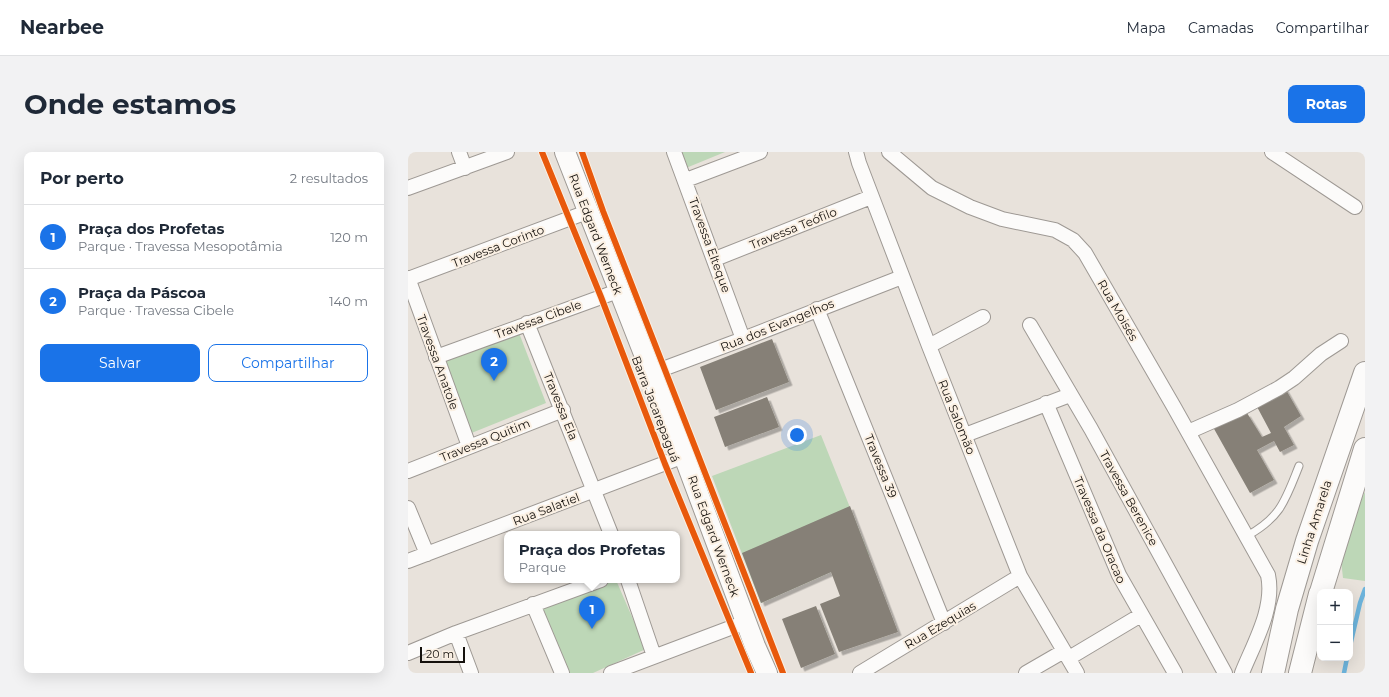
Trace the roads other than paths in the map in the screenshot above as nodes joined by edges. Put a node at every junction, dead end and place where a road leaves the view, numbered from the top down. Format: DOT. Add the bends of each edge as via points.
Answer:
graph roads {
  1 [pos="459,152"];
  2 [pos="507,152"];
  3 [pos="565,152"];
  4 [pos="674,152"];
  5 [pos="760,152"];
  6 [pos="856,152"];
  7 [pos="889,152"];
  8 [pos="1272,152"];
  9 [pos="737,155"];
  10 [pos="465,168"];
  11 [pos="686,180"];
  12 [pos="408,188"];
  13 [pos="872,197"];
  14 [pos="1355,207"];
  15 [pos="587,212"];
  16 [pos="715,259"];
  17 [pos="902,277"];
  18 [pos="408,279"];
  19 [pos="618,291"];
  20 [pos="817,309"];
  21 [pos="983,317"];
  22 [pos="527,323"];
  23 [pos="1030,325"];
  24 [pos="743,339"];
  25 [pos="1341,342"];
  26 [pos="928,346"];
  27 [pos="436,357"];
  28 [pos="652,373"];
  29 [pos="1365,373"];
  30 [pos="1070,395"];
  31 [pos="1046,403"];
  32 [pos="563,410"];
  33 [pos="1188,432"];
  34 [pos="965,435"];
  35 [pos="469,446"];
  36 [pos="1365,449"];
  37 [pos="684,456"];
  38 [pos="1299,466"];
  39 [pos="408,471"];
  40 [pos="595,490"];
  41 [pos="408,508"];
  42 [pos="610,531"];
  43 [pos="1247,536"];
  44 [pos="427,554"];
  45 [pos="408,561"];
  46 [pos="1020,576"];
  47 [pos="592,583"];
  48 [pos="629,583"];
  49 [pos="1321,589"];
  50 [pos="533,604"];
  51 [pos="1317,605"];
  52 [pos="1141,615"];
  53 [pos="746,622"];
  54 [pos="944,623"];
  55 [pos="456,633"];
  56 [pos="408,653"];
  57 [pos="1067,654"];
  58 [pos="654,656"];
  59 [pos="877,669"];
  60 [pos="471,673"];
  61 [pos="562,673"];
  62 [pos="612,673"];
  63 [pos="767,673"];
  64 [pos="860,673"];
  65 [pos="1026,673"];
  66 [pos="1077,673"];
  67 [pos="1175,673"];
  68 [pos="1225,673"];
  69 [pos="1242,673"];
  70 [pos="1273,673"];
  71 [pos="1300,673"];
  1 -- 10 [label="street"];
  2 -- 10 [label="street"];
  3 -- 15 [label="main road, Rua Edgard Werneck"];
  4 -- 11 [label="street, Travessa Elteque"];
  5 -- 9 [label="street"];
  6 -- 13 [label="street, Rua Salomão"];
  7 -- 33 [label="street, Rua Moisés" via="932,188 970,207 1002,219 1055,230 1073,240 1084,253"];
  8 -- 14 [label="street"];
  9 -- 11 [label="street"];
  10 -- 12 [label="street"];
  11 -- 16 [label="street, Travessa Elteque"];
  13 -- 16 [label="street, Travessa Teófilo"];
  13 -- 17 [label="street, Rua Salomão"];
  15 -- 18 [label="street, Travessa Corinto"];
  15 -- 19 [label="main road, Rua Edgard Werneck"];
  16 -- 24 [label="street, Travessa Elteque"];
  17 -- 20 [label="street, Rua dos Evangelhos"];
  17 -- 26 [label="street, Rua Salomão"];
  18 -- 27 [label="street, Travessa Anatole"];
  19 -- 22 [label="street, Travessa Cibele"];
  19 -- 28 [label="main road, Rua Edgard Werneck"];
  20 -- 24 [label="street, Rua dos Evangelhos"];
  20 -- 54 [label="street, Travessa 39"];
  21 -- 26 [label="street"];
  22 -- 27 [label="street, Travessa Cibele"];
  22 -- 32 [label="street, Travessa Ela"];
  23 -- 30 [label="street, Travessa Berenice"];
  24 -- 28 [label="street, Rua dos Evangelhos"];
  25 -- 33 [label="street" via="1321,354 1279,388"];
  26 -- 34 [label="street, Rua Salomão"];
  27 -- 35 [label="street, Travessa Anatole"];
  28 -- 37 [label="main road, Rua Edgard Werneck"];
  29 -- 70 [label="highway, Linha Amarela" via="1307,541 1287,609"];
  30 -- 31 [label="street"];
  30 -- 68 [label="street, Travessa Berenice"];
  31 -- 34 [label="street"];
  31 -- 52 [label="street, Travessa da Oracao" via="1118,575"];
  32 -- 35 [label="street, Travessa Quitim"];
  32 -- 40 [label="street, Travessa Ela"];
  33 -- 43 [label="street, Rua Moisés"];
  34 -- 46 [label="street, Rua Salomão"];
  35 -- 39 [label="street, Travessa Quitim"];
  36 -- 49 [label="highway"];
  37 -- 40 [label="street, Rua Salatiel"];
  37 -- 53 [label="main road, Rua Edgard Werneck"];
  38 -- 43 [label="lane" via="1284,504 1276,514"];
  40 -- 42 [label="street, Travessa Ela"];
  40 -- 44 [label="street, Rua Salatiel"];
  41 -- 44 [label="street"];
  43 -- 69 [label="street, Rua Moisés" via="1270,583 1266,614"];
  44 -- 45 [label="street, Rua Salatiel"];
  46 -- 54 [label="street, Rua Ezequias"];
  46 -- 57 [label="street, Rua Salomão"];
  47 -- 50 [label="street"];
  48 -- 58 [label="street"];
  50 -- 55 [label="street"];
  50 -- 61 [label="street"];
  51 -- 71 [label="highway"];
  52 -- 57 [label="street"];
  52 -- 67 [label="street, Travessa da Oracao"];
  53 -- 58 [label="street"];
  53 -- 63 [label="main road, Rua Edgard Werneck"];
  54 -- 59 [label="street, Rua Ezequias"];
  55 -- 56 [label="street"];
  55 -- 60 [label="street"];
  57 -- 65 [label="street"];
  57 -- 66 [label="street, Rua Salomão"];
  58 -- 62 [label="street"];
  59 -- 64 [label="street, Rua Ezequias"];
}
